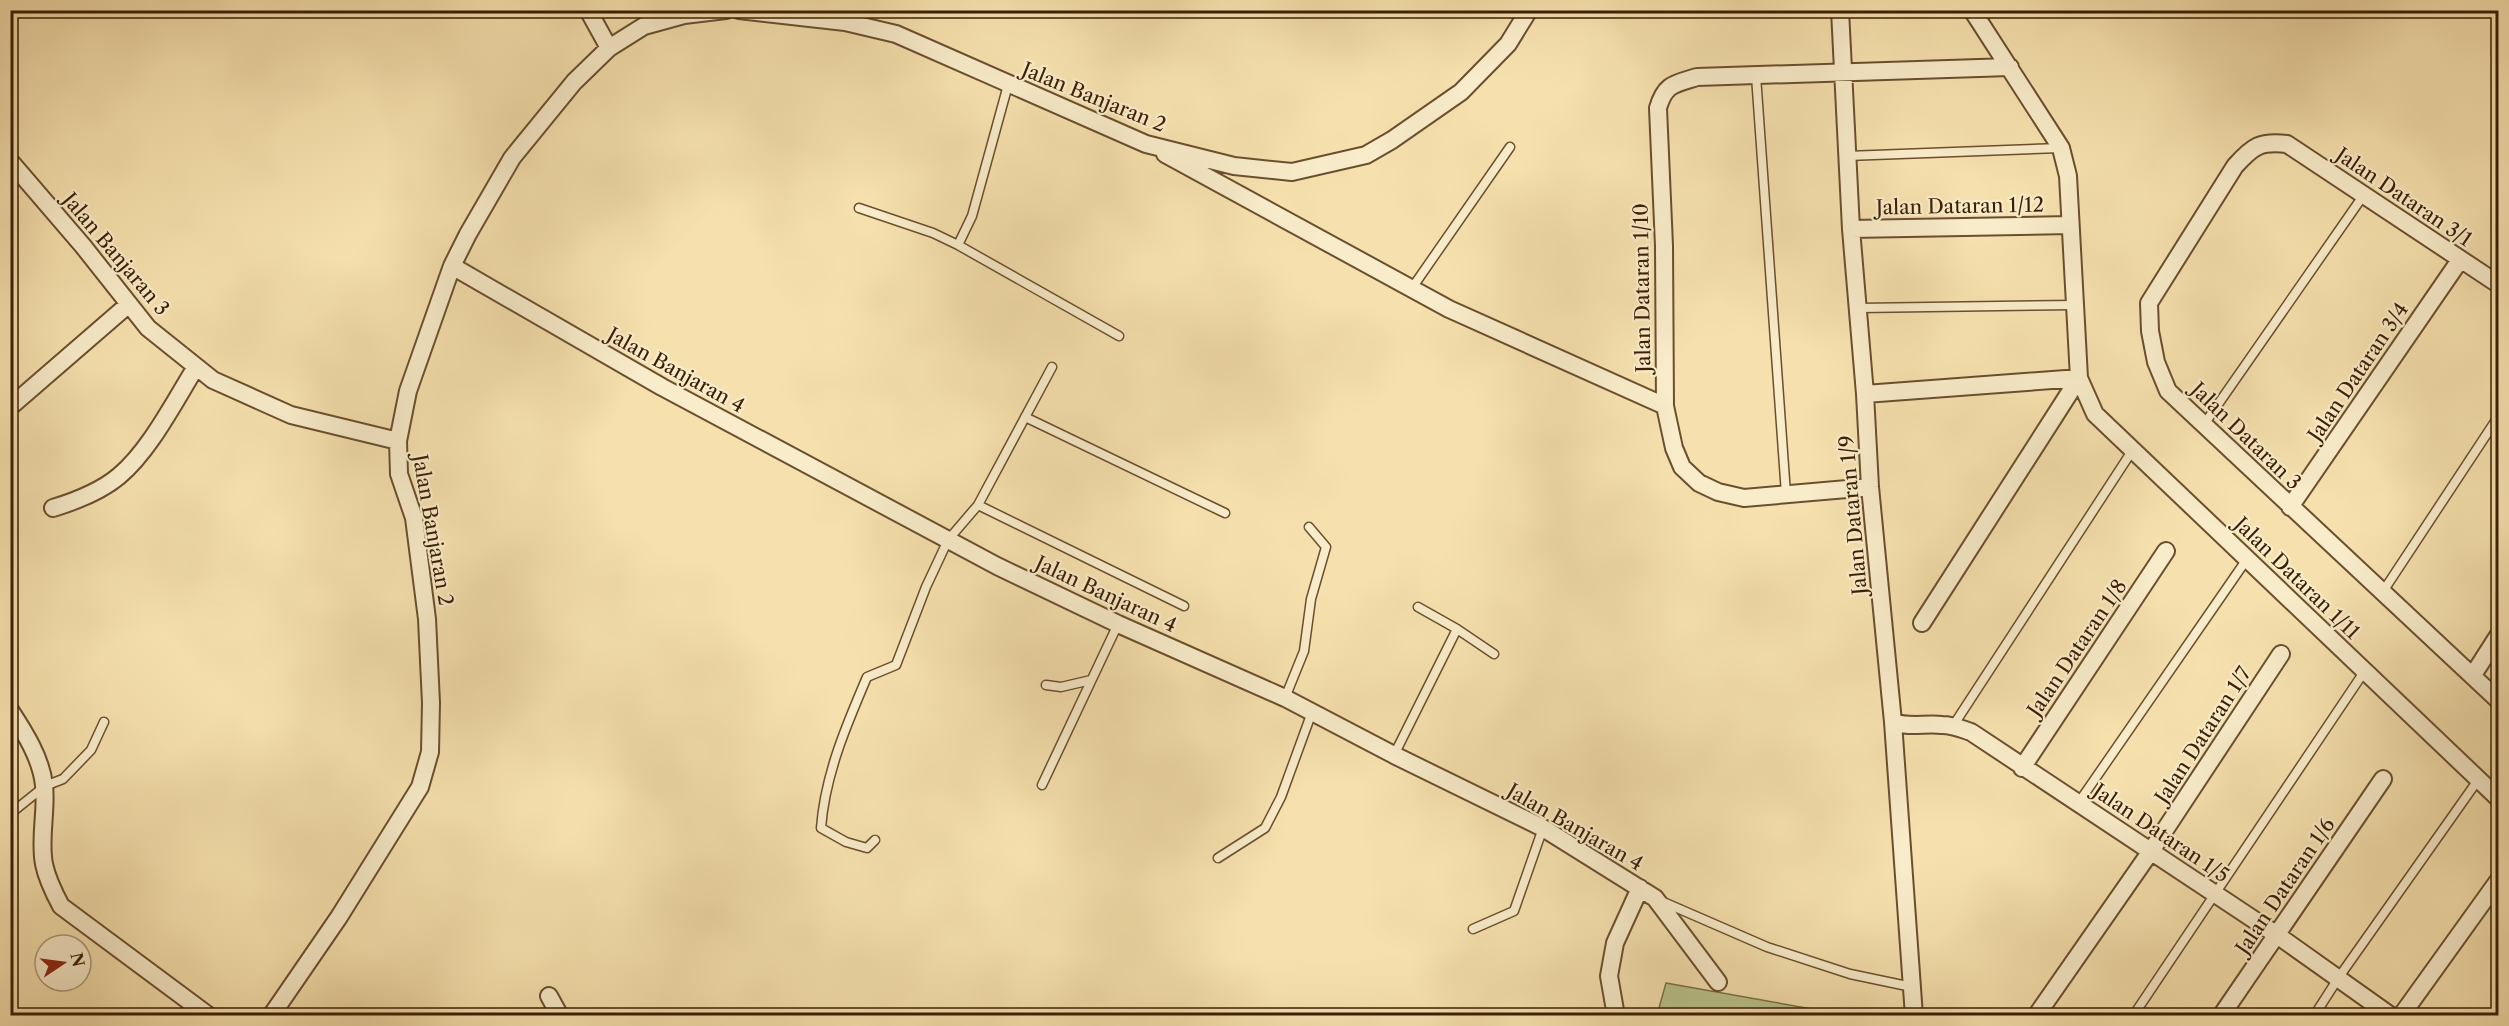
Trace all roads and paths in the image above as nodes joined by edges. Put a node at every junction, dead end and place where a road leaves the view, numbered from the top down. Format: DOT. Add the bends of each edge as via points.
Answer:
graph roads {
  1 [pos="588,10"];
  2 [pos="726,10"];
  3 [pos="739,10"];
  4 [pos="1529,10"];
  5 [pos="1840,10"];
  6 [pos="1972,10"];
  7 [pos="609,48"];
  8 [pos="2010,67"];
  9 [pos="1842,72"];
  10 [pos="1756,76"];
  11 [pos="1008,85"];
  12 [pos="1146,144"];
  13 [pos="2288,144"];
  14 [pos="1510,147"];
  15 [pos="2061,148"];
  16 [pos="1847,156"];
  17 [pos="10,160"];
  18 [pos="2363,196"];
  19 [pos="859,208"];
  20 [pos="2070,225"];
  21 [pos="1851,229"];
  22 [pos="958,245"];
  23 [pos="2460,260"];
  24 [pos="452,266"];
  25 [pos="2499,284"];
  26 [pos="1412,288"];
  27 [pos="129,304"];
  28 [pos="2075,305"];
  29 [pos="1859,308"];
  30 [pos="1119,336"];
  31 [pos="196,367"];
  32 [pos="1052,367"];
  33 [pos="2079,378"];
  34 [pos="1865,394"];
  35 [pos="1665,406"];
  36 [pos="10,407"];
  37 [pos="1025,417"];
  38 [pos="2499,417"];
  39 [pos="2205,423"];
  40 [pos="398,441"];
  41 [pos="2132,451"];
  42 [pos="1870,487"];
  43 [pos="1786,494"];
  44 [pos="978,505"];
  45 [pos="2290,507"];
  46 [pos="52,508"];
  47 [pos="1225,513"];
  48 [pos="1309,527"];
  49 [pos="948,540"];
  50 [pos="2166,552"];
  51 [pos="2247,559"];
  52 [pos="2382,593"];
  53 [pos="1184,606"];
  54 [pos="1418,607"];
  55 [pos="1923,623"];
  56 [pos="1118,624"];
  57 [pos="1457,629"];
  58 [pos="2499,636"];
  59 [pos="1494,654"];
  60 [pos="2281,654"];
  61 [pos="2364,672"];
  62 [pos="2473,675"];
  63 [pos="1091,680"];
  64 [pos="1046,685"];
  65 [pos="1285,698"];
  66 [pos="2499,700"];
  67 [pos="10,711"];
  68 [pos="1312,711"];
  69 [pos="104,722"];
  70 [pos="1893,722"];
  71 [pos="1953,726"];
  72 [pos="1394,755"];
  73 [pos="2022,768"];
  74 [pos="2383,779"];
  75 [pos="2478,780"];
  76 [pos="1042,785"];
  77 [pos="45,786"];
  78 [pos="2499,798"];
  79 [pos="2079,802"];
  80 [pos="10,814"];
  81 [pos="1543,828"];
  82 [pos="875,840"];
  83 [pos="2151,851"];
  84 [pos="1218,858"];
  85 [pos="2499,881"];
  86 [pos="1640,888"];
  87 [pos="2214,895"];
  88 [pos="1655,898"];
  89 [pos="1473,929"];
  90 [pos="2277,935"];
  91 [pos="2339,977"];
  92 [pos="1718,982"];
  93 [pos="1912,987"];
  94 [pos="549,996"];
  95 [pos="2499,1008"];
  96 [pos="209,1016"];
  97 [pos="271,1016"];
  98 [pos="560,1016"];
  99 [pos="1616,1016"];
  100 [pos="1914,1016"];
  101 [pos="2036,1016"];
  102 [pos="2133,1016"];
  103 [pos="2220,1016"];
  104 [pos="2314,1016"];
  105 [pos="2391,1016"];
  106 [pos="2401,1016"];
  107 [pos="2494,1016"];
  1 -- 7 [label="street"];
  2 -- 7 [label="street, Jalan Banjaran 2" via="684,15 644,26"];
  3 -- 11 [label="street, Jalan Banjaran 2" via="845,22 896,34"];
  4 -- 12 [label="street, Jalan Banjaran 2" via="1508,44 1461,92 1366,155 1292,172 1234,166"];
  5 -- 9 [label="street, Jalan Dataran 1/9"];
  6 -- 8 [label="street"];
  7 -- 24 [label="street, Jalan Banjaran 2" via="574,82 512,158"];
  8 -- 9 [label="street, Jalan Dataran 1/10"];
  8 -- 15 [label="street"];
  9 -- 10 [label="street, Jalan Dataran 1/10"];
  9 -- 16 [label="street, Jalan Dataran 1/9"];
  10 -- 35 [label="street, Jalan Dataran 1/10" via="1697,77 1674,84 1662,94 1658,108"];
  10 -- 43 [label="lane"];
  11 -- 12 [label="street, Jalan Banjaran 2"];
  11 -- 22 [label="lane" via="972,216"];
  12 -- 26 [label="street"];
  13 -- 18 [label="street, Jalan Dataran 3/1"];
  13 -- 39 [label="street, Jalan Dataran 3" via="2269,142 2250,149 2235,166 2149,303 2156,362 2168,391"];
  14 -- 26 [label="lane"];
  15 -- 16 [label="lane"];
  15 -- 20 [label="street" via="2068,176"];
  16 -- 21 [label="street, Jalan Dataran 1/9"];
  17 -- 27 [label="street, Jalan Banjaran 3"];
  18 -- 23 [label="street, Jalan Dataran 3/1"];
  18 -- 39 [label="lane"];
  19 -- 22 [label="lane" via="933,232"];
  20 -- 21 [label="street, Jalan Dataran 1/12"];
  20 -- 28 [label="street"];
  21 -- 29 [label="street, Jalan Dataran 1/9"];
  22 -- 30 [label="lane"];
  23 -- 25 [label="street, Jalan Dataran 3/1"];
  23 -- 45 [label="street, Jalan Dataran 3/4"];
  24 -- 40 [label="street, Jalan Banjaran 2" via="408,391"];
  24 -- 49 [label="street, Jalan Banjaran 4" via="662,387"];
  26 -- 35 [label="street" via="1449,309"];
  27 -- 31 [label="street, Jalan Banjaran 3" via="148,328"];
  27 -- 36 [label="street"];
  28 -- 29 [label="lane"];
  28 -- 33 [label="street"];
  29 -- 34 [label="street, Jalan Dataran 1/9"];
  31 -- 40 [label="street, Jalan Banjaran 3" via="213,380 291,415"];
  31 -- 46 [label="street" via="144,448 119,476 96,492"];
  32 -- 37 [label="lane"];
  33 -- 34 [label="street"];
  33 -- 41 [label="street, Jalan Dataran 1/11" via="2095,414"];
  33 -- 55 [label="street"];
  34 -- 42 [label="street, Jalan Dataran 1/9"];
  35 -- 43 [label="street, Jalan Dataran 1/10" via="1682,467 1699,483 1744,498"];
  37 -- 44 [label="lane"];
  37 -- 47 [label="lane"];
  38 -- 52 [label="lane"];
  39 -- 45 [label="street, Jalan Dataran 3"];
  40 -- 97 [label="street, Jalan Banjaran 2" via="399,474 414,519 427,619 430,752 420,787 339,917"];
  41 -- 51 [label="street, Jalan Dataran 1/11"];
  41 -- 71 [label="lane"];
  42 -- 43 [label="street, Jalan Dataran 1/10"];
  42 -- 70 [label="street, Jalan Dataran 1/9"];
  44 -- 49 [label="lane"];
  44 -- 53 [label="lane"];
  45 -- 52 [label="street, Jalan Dataran 3"];
  48 -- 65 [label="lane" via="1326,547 1311,599 1304,651"];
  49 -- 56 [label="street, Jalan Banjaran 4"];
  49 -- 82 [label="lane" via="896,665 867,677 845,729 824,798 821,828 867,848"];
  50 -- 73 [label="street, Jalan Dataran 1/8"];
  51 -- 61 [label="street, Jalan Dataran 1/11"];
  51 -- 79 [label="lane"];
  52 -- 62 [label="street, Jalan Dataran 3"];
  54 -- 57 [label="lane"];
  56 -- 63 [label="lane"];
  56 -- 65 [label="street, Jalan Banjaran 4"];
  57 -- 59 [label="lane"];
  57 -- 72 [label="lane"];
  58 -- 62 [label="street"];
  60 -- 83 [label="street, Jalan Dataran 1/7"];
  61 -- 75 [label="street, Jalan Dataran 1/11"];
  61 -- 87 [label="lane"];
  62 -- 66 [label="street, Jalan Dataran 3"];
  63 -- 64 [label="lane" via="1061,687"];
  63 -- 76 [label="lane"];
  65 -- 68 [label="street, Jalan Banjaran 4"];
  67 -- 77 [label="street" via="27,736"];
  68 -- 72 [label="street, Jalan Banjaran 4"];
  68 -- 84 [label="lane" via="1281,797 1265,828"];
  69 -- 77 [label="lane" via="91,750 63,779"];
  70 -- 71 [label="street, Jalan Dataran 1/5" via="1906,727"];
  70 -- 93 [label="street, Jalan Dataran 1/9"];
  71 -- 73 [label="street, Jalan Dataran 1/5" via="1971,732"];
  72 -- 81 [label="street, Jalan Banjaran 4"];
  73 -- 79 [label="street, Jalan Dataran 1/5"];
  74 -- 90 [label="street, Jalan Dataran 1/6"];
  75 -- 78 [label="street, Jalan Dataran 1/11"];
  75 -- 91 [label="lane"];
  77 -- 80 [label="lane"];
  77 -- 96 [label="street" via="44,862 61,906"];
  79 -- 83 [label="street, Jalan Dataran 1/5"];
  81 -- 86 [label="street, Jalan Banjaran 4"];
  81 -- 89 [label="lane" via="1514,911"];
  83 -- 87 [label="street, Jalan Dataran 1/5"];
  83 -- 101 [label="street, Jalan Dataran 1/7"];
  85 -- 106 [label="street"];
  86 -- 88 [label="street, Jalan Banjaran 4"];
  86 -- 99 [label="street" via="1615,943 1610,976"];
  87 -- 90 [label="street, Jalan Dataran 1/5"];
  87 -- 102 [label="lane"];
  88 -- 92 [label="street, Jalan Banjaran 4"];
  88 -- 93 [label="lane" via="1767,947 1850,974"];
  90 -- 91 [label="street, Jalan Dataran 1/5"];
  90 -- 103 [label="street, Jalan Dataran 1/6"];
  91 -- 104 [label="lane"];
  91 -- 105 [label="street, Jalan Dataran 1/5"];
  93 -- 100 [label="street, Jalan Dataran 1/9"];
  94 -- 98 [label="street"];
  95 -- 107 [label="lane"];
}
